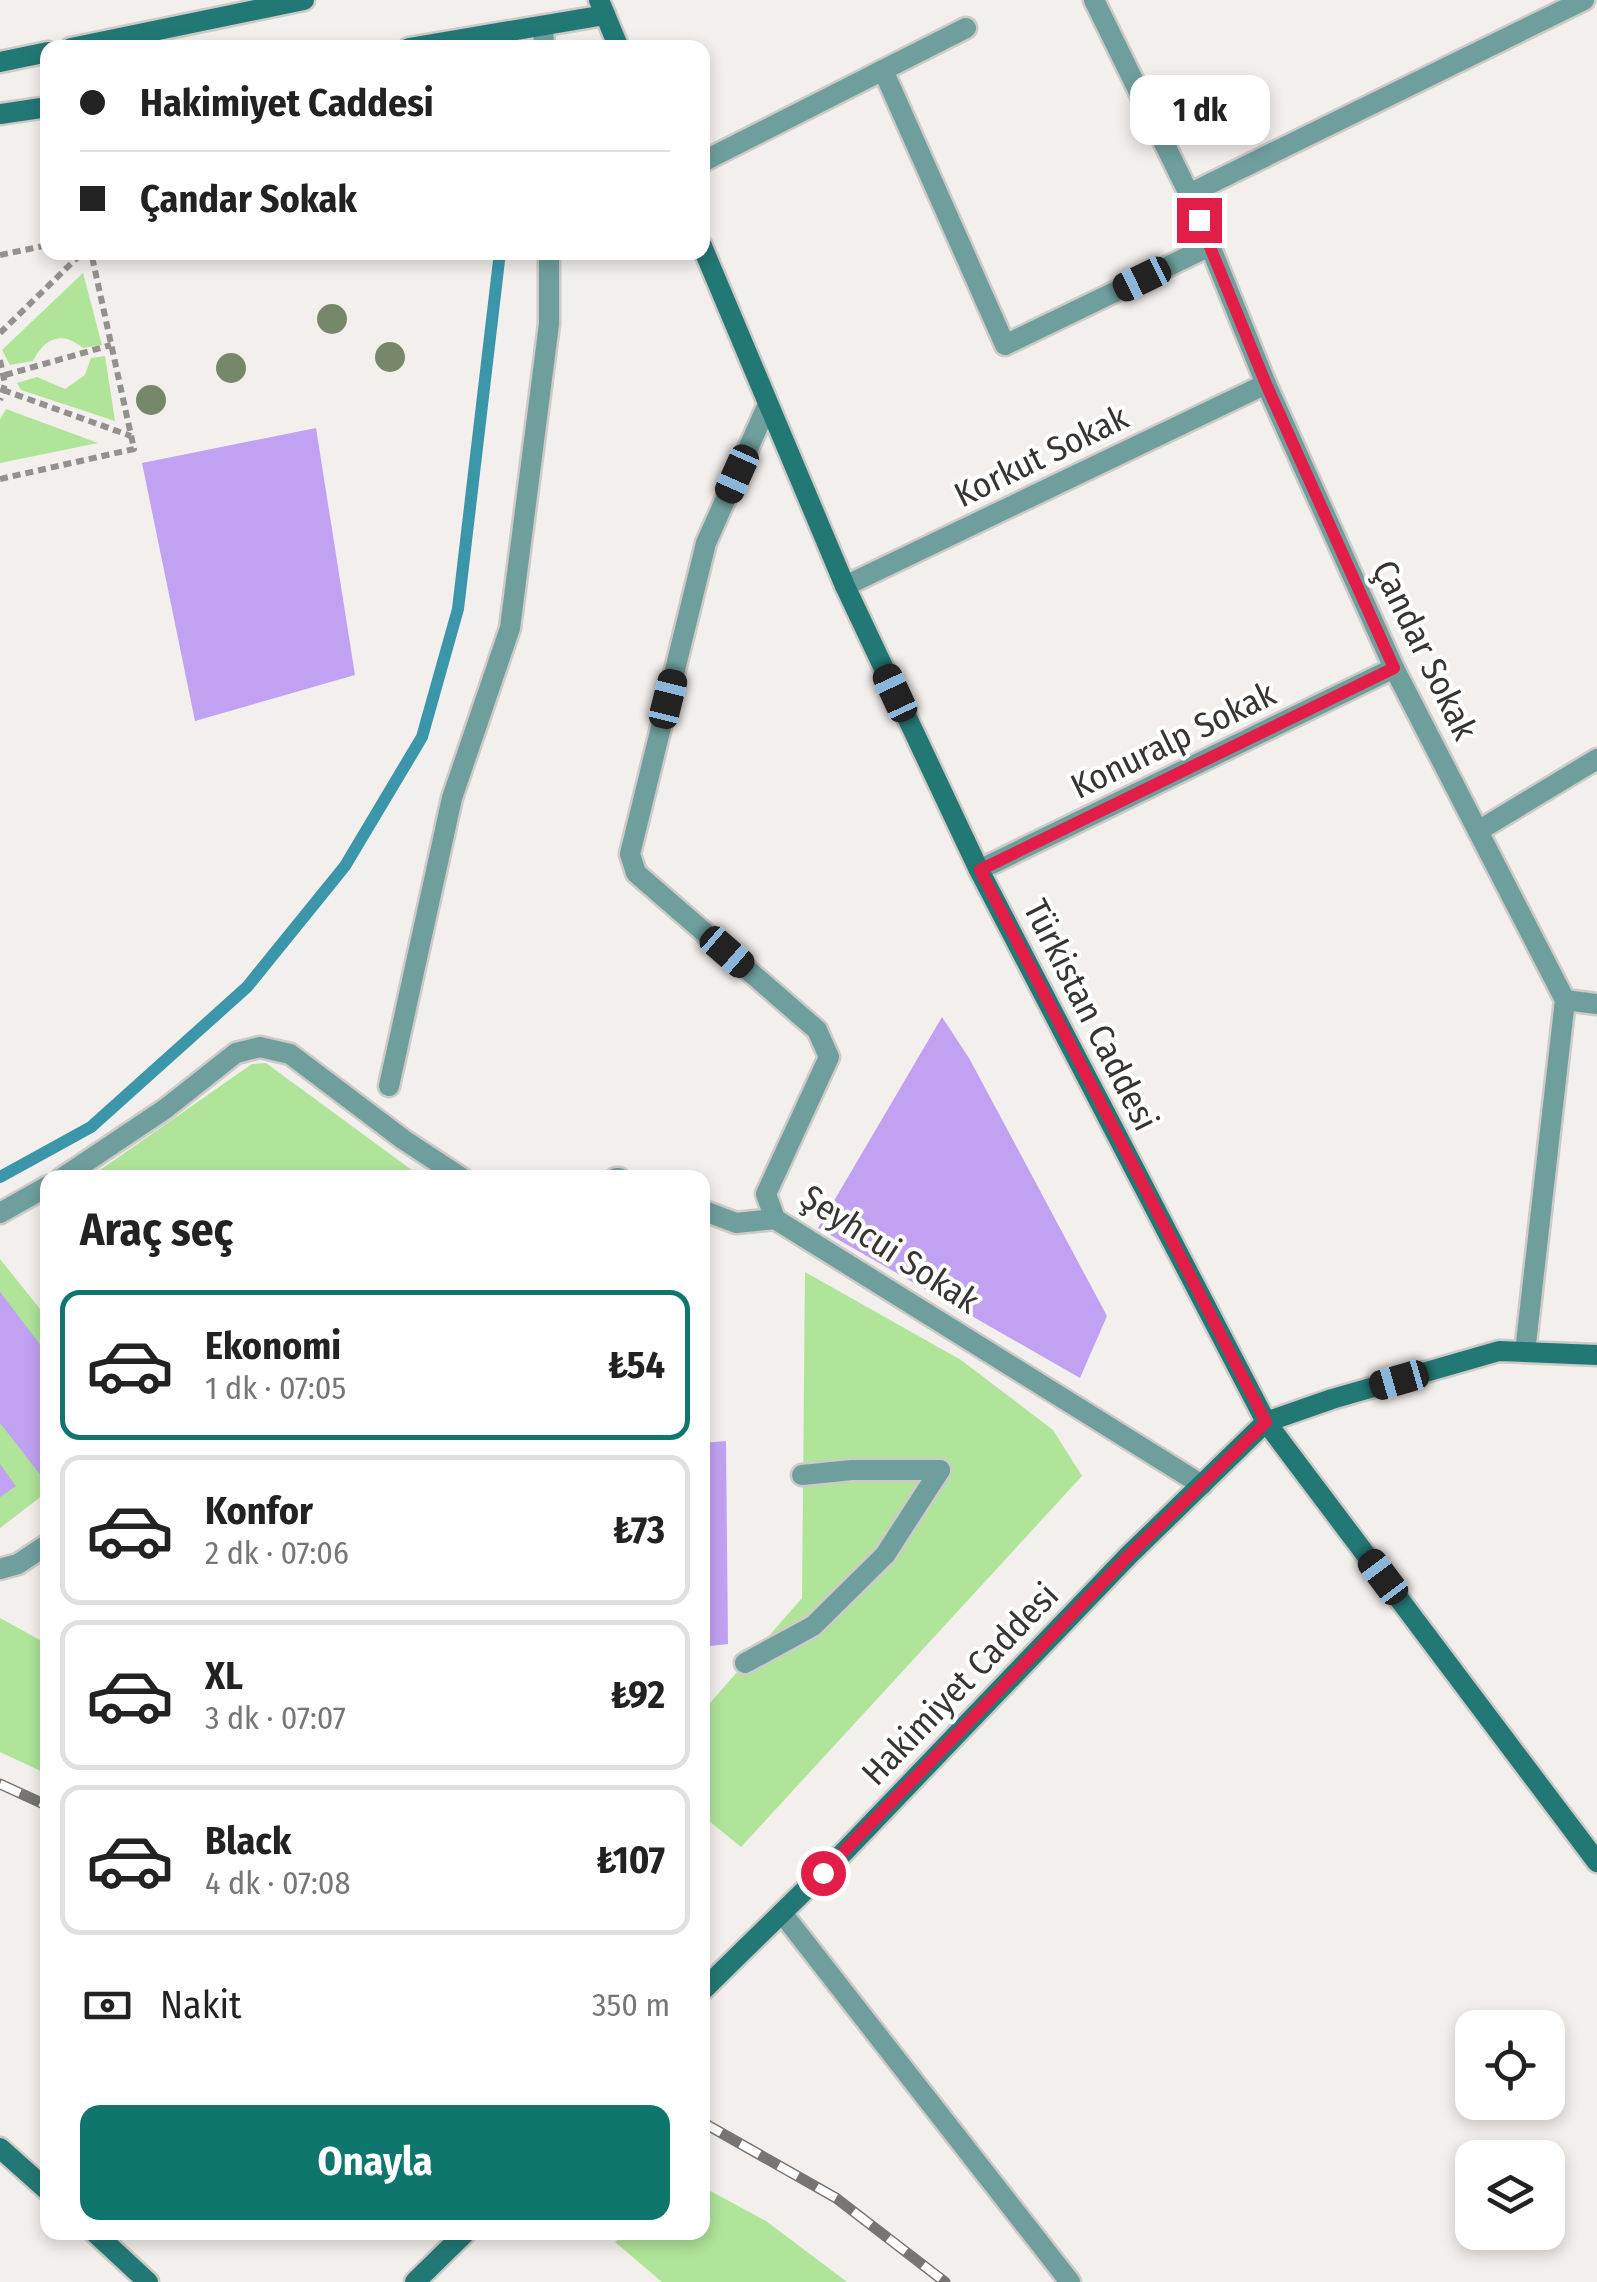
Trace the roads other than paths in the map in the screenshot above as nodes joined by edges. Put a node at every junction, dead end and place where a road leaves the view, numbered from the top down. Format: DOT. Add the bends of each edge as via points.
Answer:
graph roads {
  1 [pos="304,0"];
  2 [pos="1094,0"];
  3 [pos="1584,0"];
  4 [pos="602,8"];
  5 [pos="543,26"];
  6 [pos="966,28"];
  7 [pos="110,40"];
  8 [pos="457,40"];
  9 [pos="544,40"];
  10 [pos="616,40"];
  11 [pos="40,54"];
  12 [pos="0,62"];
  13 [pos="883,70"];
  14 [pos="40,107"];
  15 [pos="0,114"];
  16 [pos="710,158"];
  17 [pos="1188,194"];
  18 [pos="1210,246"];
  19 [pos="549,260"];
  20 [pos="708,260"];
  21 [pos="1266,384"];
  22 [pos="768,404"];
  23 [pos="844,586"];
  24 [pos="1394,668"];
  25 [pos="1597,759"];
  26 [pos="1478,831"];
  27 [pos="980,870"];
  28 [pos="1565,1000"];
  29 [pos="1597,1004"];
  30 [pos="389,1086"];
  31 [pos="74,1170"];
  32 [pos="450,1170"];
  33 [pos="40,1190"];
  34 [pos="0,1212"];
  35 [pos="710,1213"];
  36 [pos="775,1218"];
  37 [pos="1526,1352"];
  38 [pos="1597,1355"];
  39 [pos="1266,1422"];
  40 [pos="802,1475"];
  41 [pos="1202,1485"];
  42 [pos="40,1549"];
  43 [pos="0,1569"];
  44 [pos="745,1663"];
  45 [pos="1597,1862"];
  46 [pos="782,1914"];
  47 [pos="710,1984"];
  48 [pos="0,2148"];
  49 [pos="40,2184"];
  50 [pos="103,2240"];
  51 [pos="458,2240"];
  52 [pos="148,2282"];
  53 [pos="414,2282"];
  54 [pos="1070,2282"];
  1 -- 7 [label="street"];
  2 -- 17 [label="street, Çandar Sokak"];
  3 -- 17 [label="street"];
  4 -- 5 [label="street"];
  4 -- 10 [label="street"];
  5 -- 8 [label="street"];
  5 -- 9 [label="street"];
  6 -- 13 [label="street"];
  11 -- 12 [label="street"];
  13 -- 16 [label="street"];
  13 -- 18 [label="street" via="1005,345"];
  14 -- 15 [label="street"];
  17 -- 18 [label="street, Çandar Sokak"];
  18 -- 21 [label="street, Çandar Sokak"];
  19 -- 30 [label="street" via="549,324 510,628 452,798"];
  20 -- 22 [label="street, Türkistan Caddesi"];
  21 -- 23 [label="street, Korkut Sokak"];
  21 -- 24 [label="street, Çandar Sokak"];
  22 -- 23 [label="street, Türkistan Caddesi"];
  22 -- 36 [label="street, Şeyhcui Sokak" via="706,544 630,854 636,873 818,1030 829,1056 766,1194"];
  23 -- 27 [label="street, Türkistan Caddesi"];
  24 -- 26 [label="street, Çandar Sokak"];
  24 -- 27 [label="street, Konuralp Sokak"];
  25 -- 26 [label="street"];
  26 -- 28 [label="street, Çandar Sokak"];
  27 -- 39 [label="street, Türkistan Caddesi"];
  28 -- 29 [label="street"];
  28 -- 37 [label="street"];
  31 -- 32 [label="street" via="236,1053 260,1047 290,1054"];
  33 -- 34 [label="street"];
  35 -- 36 [label="street" via="736,1223"];
  36 -- 41 [label="street, Şeyhcui Sokak"];
  37 -- 38 [label="street"];
  37 -- 39 [label="street" via="1499,1351"];
  39 -- 41 [label="street, Hakimiyet Caddesi"];
  39 -- 45 [label="street, Türkistan Caddesi"];
  40 -- 44 [label="street" via="940,1470 885,1555 814,1626"];
  41 -- 46 [label="street, Hakimiyet Caddesi"];
  42 -- 43 [label="street"];
  46 -- 47 [label="street, Hakimiyet Caddesi"];
  46 -- 54 [label="street"];
  48 -- 49 [label="street"];
  50 -- 52 [label="street"];
  51 -- 53 [label="street"];
}
